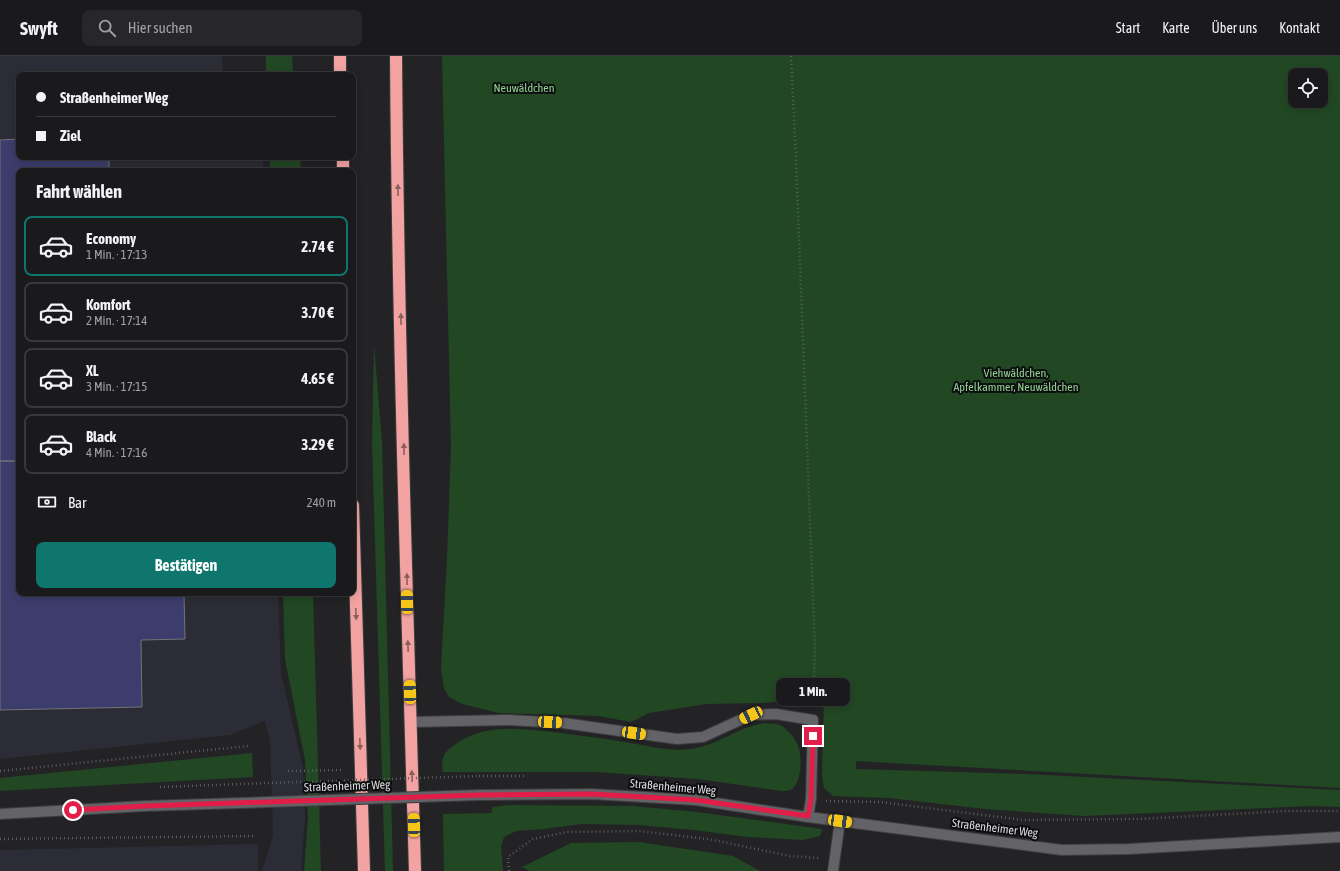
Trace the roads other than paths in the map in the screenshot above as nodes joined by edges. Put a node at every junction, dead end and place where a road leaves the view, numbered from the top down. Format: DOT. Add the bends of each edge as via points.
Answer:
graph roads {
  1 [pos="340,56"];
  2 [pos="396,56"];
  3 [pos="340,72"];
  4 [pos="356,596"];
  5 [pos="410,722"];
  6 [pos="0,814"];
  7 [pos="808,816"];
  8 [pos="840,821"];
  9 [pos="1340,837"];
  10 [pos="364,871"];
  11 [pos="415,871"];
  12 [pos="832,871"];
  1 -- 3 [label="highway"];
  5 -- 2 [label="highway, one-way"];
  4 -- 10 [label="highway, one-way"];
  5 -- 7 [label="street" via="508,720 564,723 677,739 704,736 751,715 776,714 813,720 811,799"];
  11 -- 5 [label="highway, one-way"];
  6 -- 7 [label="street, Straßenheimer Weg, bridge" via="145,806 479,795 591,794 704,802"];
  7 -- 8 [label="street, Straßenheimer Weg"];
  8 -- 9 [label="street, Straßenheimer Weg" via="1062,850 1129,849"];
  8 -- 12 [label="street"];
}
